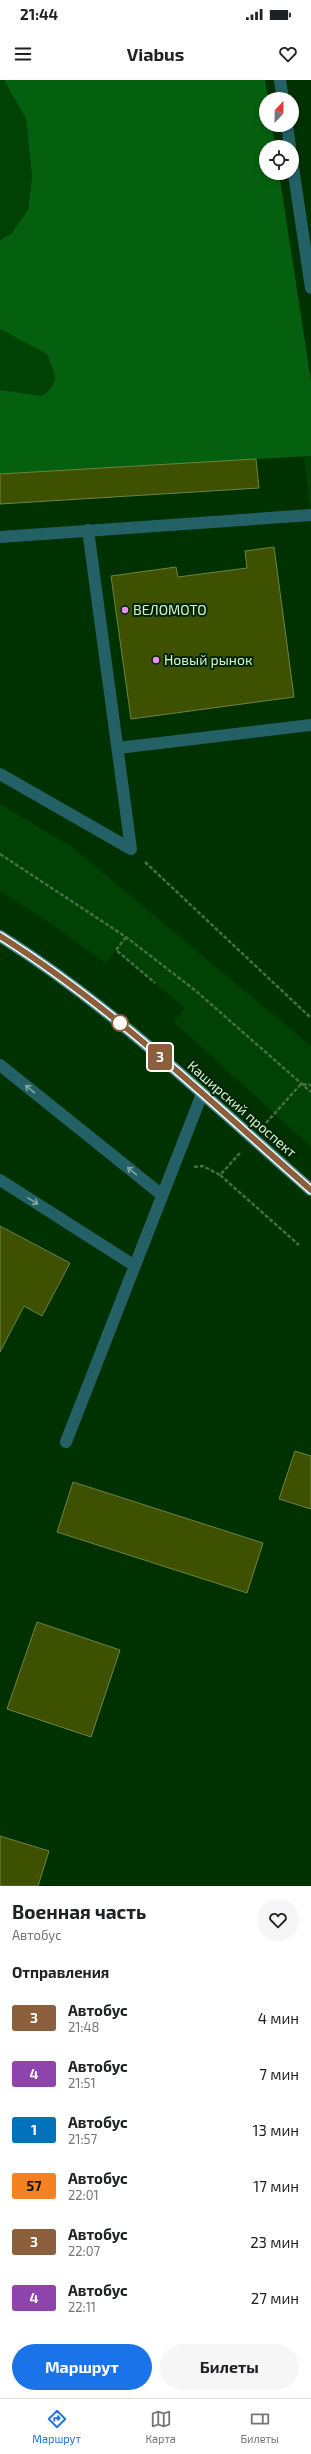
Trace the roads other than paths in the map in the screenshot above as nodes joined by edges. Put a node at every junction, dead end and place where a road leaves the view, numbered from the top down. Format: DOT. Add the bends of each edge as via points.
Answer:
graph roads {
  1 [pos="280,80"];
  2 [pos="282,92"];
  3 [pos="295,180"];
  4 [pos="311,288"];
  5 [pos="311,515"];
  6 [pos="88,530"];
  7 [pos="0,537"];
  8 [pos="311,725"];
  9 [pos="118,748"];
  10 [pos="0,774"];
  11 [pos="0,936"];
  12 [pos="0,1065"];
  13 [pos="202,1094"];
  14 [pos="0,1180"];
  15 [pos="311,1190"];
  16 [pos="162,1195"];
  17 [pos="135,1266"];
  18 [pos="66,1442"];
  1 -- 2 [label="street"];
  3 -- 4 [label="street"];
  5 -- 6 [label="street"];
  6 -- 7 [label="street"];
  6 -- 9 [label="street"];
  8 -- 9 [label="street"];
  9 -- 10 [label="street" via="131,849"];
  11 -- 13 [label="main road, Каширский проспект" via="39,960 118,1022"];
  16 -- 12 [label="street, one-way"];
  13 -- 15 [label="main road, Каширский проспект"];
  13 -- 16 [label="street"];
  14 -- 17 [label="street, one-way"];
  16 -- 17 [label="street"];
  17 -- 18 [label="street"];
}
